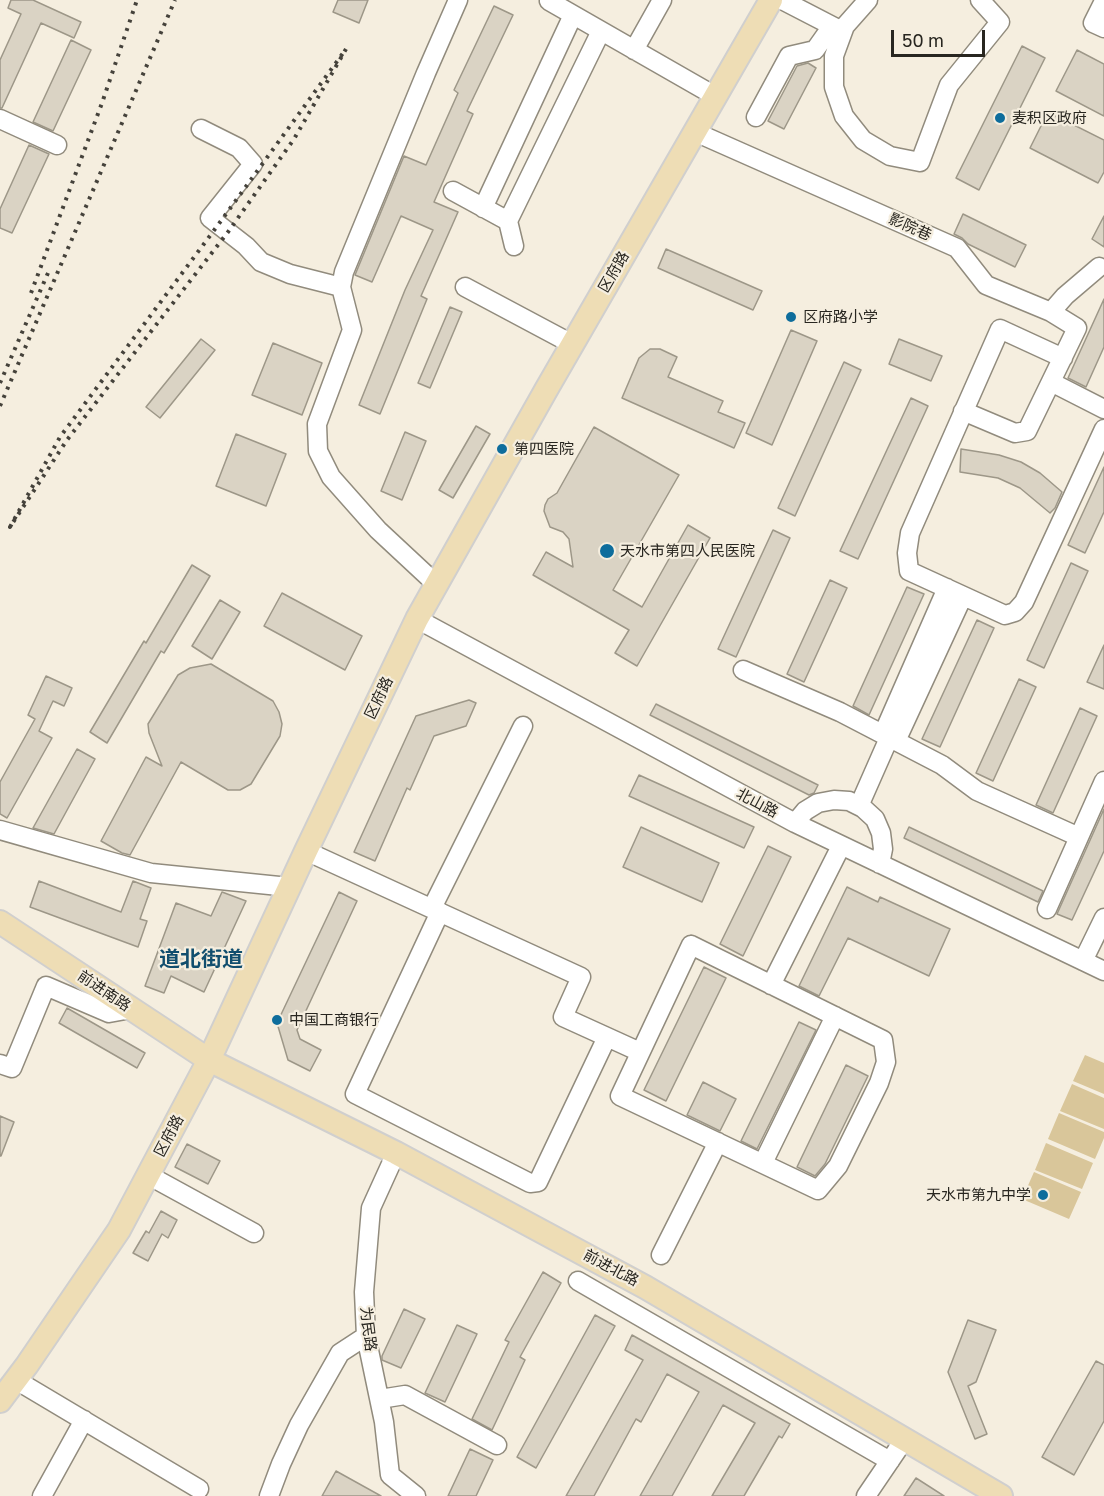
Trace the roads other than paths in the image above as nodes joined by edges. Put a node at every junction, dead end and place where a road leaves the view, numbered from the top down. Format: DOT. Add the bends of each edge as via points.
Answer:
graph roads {
  1 [pos="458,0"];
  2 [pos="662,0"];
  3 [pos="771,0"];
  4 [pos="782,0"];
  5 [pos="868,0"];
  6 [pos="980,0"];
  7 [pos="549,1"];
  8 [pos="1104,1"];
  9 [pos="573,15"];
  10 [pos="1104,28"];
  11 [pos="838,29"];
  12 [pos="600,31"];
  13 [pos="634,50"];
  14 [pos="716,96"];
  15 [pos="756,117"];
  16 [pos="0,119"];
  17 [pos="201,129"];
  18 [pos="695,132"];
  19 [pos="57,145"];
  20 [pos="453,191"];
  21 [pos="483,208"];
  22 [pos="508,221"];
  23 [pos="514,246"];
  24 [pos="1099,267"];
  25 [pos="341,287"];
  26 [pos="465,287"];
  27 [pos="1051,312"];
  28 [pos="572,344"];
  29 [pos="1063,358"];
  30 [pos="1051,382"];
  31 [pos="1104,409"];
  32 [pos="963,411"];
  33 [pos="1104,429"];
  34 [pos="436,585"];
  35 [pos="955,592"];
  36 [pos="417,618"];
  37 [pos="744,670"];
  38 [pos="523,726"];
  39 [pos="890,738"];
  40 [pos="1104,782"];
  41 [pos="858,806"];
  42 [pos="795,823"];
  43 [pos="0,830"];
  44 [pos="1078,837"];
  45 [pos="841,846"];
  46 [pos="306,850"];
  47 [pos="880,864"];
  48 [pos="289,887"];
  49 [pos="1047,909"];
  50 [pos="436,910"];
  51 [pos="1104,918"];
  52 [pos="0,922"];
  53 [pos="1083,961"];
  54 [pos="1104,971"];
  55 [pos="771,985"];
  56 [pos="131,1009"];
  57 [pos="835,1016"];
  58 [pos="607,1037"];
  59 [pos="640,1052"];
  60 [pos="209,1060"];
  61 [pos="0,1064"];
  62 [pos="718,1142"];
  63 [pos="396,1153"];
  64 [pos="763,1163"];
  65 [pos="148,1175"];
  66 [pos="254,1233"];
  67 [pos="661,1255"];
  68 [pos="578,1281"];
  69 [pos="645,1287"];
  70 [pos="632,1312"];
  71 [pos="366,1336"];
  72 [pos="16,1380"];
  73 [pos="380,1399"];
  74 [pos="0,1401"];
  75 [pos="84,1420"];
  76 [pos="904,1440"];
  77 [pos="497,1445"];
  78 [pos="890,1461"];
  79 [pos="199,1490"];
  80 [pos="42,1496"];
  81 [pos="269,1496"];
  82 [pos="416,1496"];
  83 [pos="866,1496"];
  84 [pos="1001,1496"];
  1 -- 25 [label="street"];
  2 -- 13 [label="street"];
  3 -- 14 [label="main road, 区府路"];
  4 -- 11 [label="street"];
  5 -- 11 [label="street"];
  6 -- 11 [label="street" via="1000,22 949,85 920,162 890,156 864,140 844,116 834,87"];
  7 -- 9 [label="street"];
  8 -- 10 [label="street" via="1093,23"];
  9 -- 12 [label="street"];
  9 -- 21 [label="street"];
  11 -- 15 [label="street" via="815,50 789,56"];
  12 -- 13 [label="street"];
  12 -- 22 [label="street"];
  13 -- 14 [label="street"];
  14 -- 18 [label="main road, 区府路"];
  16 -- 19 [label="street"];
  17 -- 25 [label="street" via="239,148 252,164 210,218 261,262"];
  18 -- 27 [label="street, 影院巷" via="957,248 986,285"];
  18 -- 28 [label="main road, 区府路"];
  20 -- 21 [label="street"];
  21 -- 22 [label="street"];
  22 -- 23 [label="street"];
  24 -- 27 [label="street"];
  25 -- 34 [label="street" via="352,330 317,424 318,451 331,477 378,530"];
  26 -- 28 [label="street"];
  27 -- 29 [label="street, 影院巷" via="1077,328"];
  28 -- 34 [label="main road, 区府路"];
  29 -- 30 [label="street"];
  29 -- 32 [label="street" via="1000,329"];
  30 -- 31 [label="street"];
  30 -- 32 [label="street" via="1027,431 1015,433"];
  32 -- 35 [label="street" via="910,533 908,554 909,571"];
  33 -- 35 [label="street" via="1024,602 1015,612 1005,615"];
  34 -- 36 [label="main road, 区府路"];
  35 -- 39 [label="street"];
  36 -- 42 [label="street, 北山路"];
  36 -- 46 [label="main road, 区府路"];
  37 -- 39 [label="street" via="840,711"];
  38 -- 50 [label="street"];
  39 -- 41 [label="street"];
  39 -- 44 [label="street" via="942,765 977,791"];
  40 -- 44 [label="street"];
  41 -- 42 [label="street" via="849,801 818,803"];
  41 -- 47 [label="street" via="874,819 881,833"];
  42 -- 45 [label="street, 北山路"];
  43 -- 48 [label="street" via="151,873"];
  44 -- 49 [label="street"];
  45 -- 47 [label="street, 北山路"];
  45 -- 55 [label="street"];
  46 -- 48 [label="main road, 区府路"];
  46 -- 50 [label="street"];
  47 -- 53 [label="street, 北山路"];
  48 -- 60 [label="main road, 区府路"];
  50 -- 58 [label="street" via="581,977 563,1017"];
  50 -- 58 [label="street" via="355,1094 530,1183 538,1182"];
  51 -- 53 [label="street"];
  52 -- 56 [label="main road, 前进南路"];
  53 -- 54 [label="street, 北山路"];
  55 -- 57 [label="street"];
  55 -- 59 [label="street" via="691,945"];
  56 -- 60 [label="main road, 前进南路"];
  56 -- 61 [label="street" via="109,1013 46,986 12,1068"];
  57 -- 64 [label="street"];
  57 -- 64 [label="street" via="883,1040 886,1062 854,1135 838,1166 818,1190"];
  58 -- 59 [label="street"];
  59 -- 62 [label="street" via="620,1096"];
  60 -- 63 [label="main road, 前进北路"];
  60 -- 65 [label="main road, 区府路"];
  62 -- 64 [label="street"];
  62 -- 67 [label="street"];
  63 -- 69 [label="main road, 前进北路"];
  63 -- 71 [label="street, 为民路" via="371,1208 363,1292"];
  65 -- 66 [label="street"];
  65 -- 72 [label="main road, 区府路" via="119,1230"];
  68 -- 70 [label="street"];
  69 -- 70 [label="street"];
  69 -- 76 [label="main road, 前进北路"];
  70 -- 78 [label="street"];
  71 -- 73 [label="street, 为民路"];
  71 -- 81 [label="street" via="340,1353 299,1425"];
  72 -- 74 [label="main road, 区府路"];
  72 -- 75 [label="street"];
  73 -- 77 [label="street" via="405,1395"];
  73 -- 82 [label="street, 为民路" via="390,1475"];
  75 -- 79 [label="street"];
  75 -- 80 [label="street"];
  76 -- 78 [label="street"];
  76 -- 84 [label="main road, 前进北路"];
  78 -- 83 [label="street"];
}
